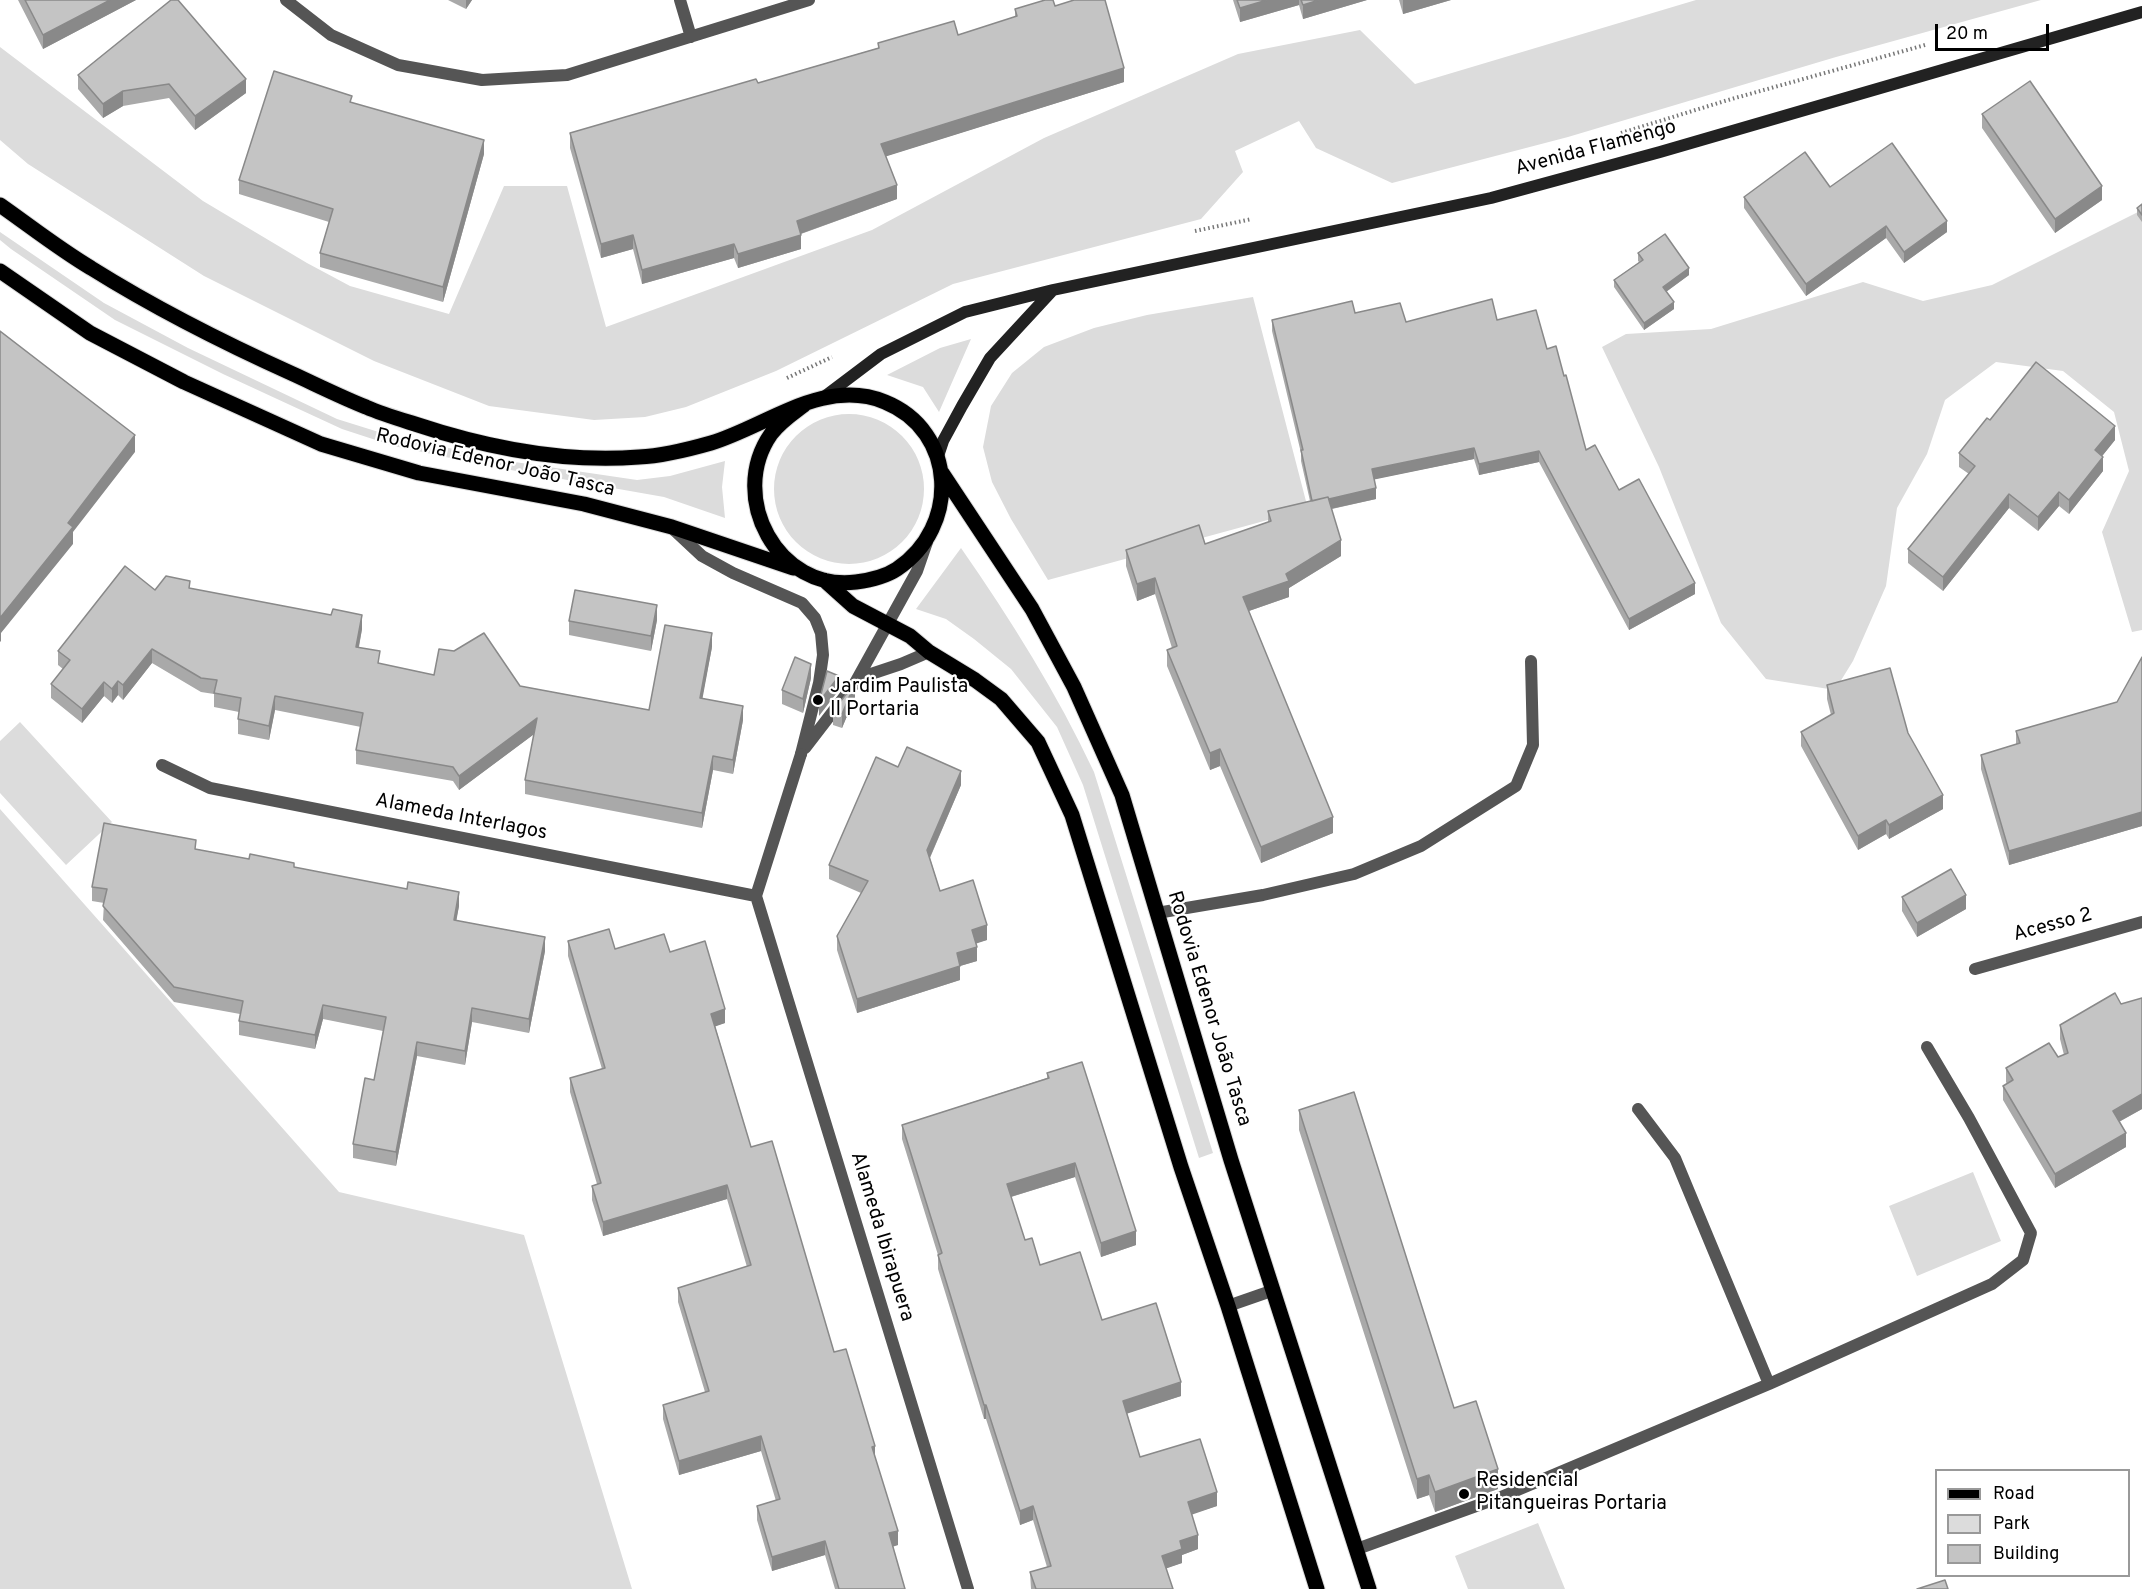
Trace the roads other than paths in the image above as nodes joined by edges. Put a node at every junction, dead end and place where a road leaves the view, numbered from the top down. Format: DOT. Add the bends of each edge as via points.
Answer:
graph roads {
  1 [pos="286,0"];
  2 [pos="680,0"];
  3 [pos="809,0"];
  4 [pos="2142,12"];
  5 [pos="691,37"];
  6 [pos="0,205"];
  7 [pos="1,273"];
  8 [pos="1053,290"];
  9 [pos="824,397"];
  10 [pos="804,405"];
  11 [pos="939,465"];
  12 [pos="672,527"];
  13 [pos="927,540"];
  14 [pos="803,572"];
  15 [pos="824,580"];
  16 [pos="888,623"];
  17 [pos="929,652"];
  18 [pos="1531,661"];
  19 [pos="855,683"];
  20 [pos="801,754"];
  21 [pos="162,765"];
  22 [pos="756,896"];
  23 [pos="1157,914"];
  24 [pos="2142,922"];
  25 [pos="1975,969"];
  26 [pos="1927,1047"];
  27 [pos="1638,1109"];
  28 [pos="1274,1290"];
  29 [pos="1228,1306"];
  30 [pos="1769,1384"];
  31 [pos="1356,1549"];
  32 [pos="968,1589"];
  33 [pos="1317,1589"];
  34 [pos="1369,1589"];
  1 -- 5 [label="street" via="330,35 398,65 482,80 567,75"];
  2 -- 5 [label="street"];
  3 -- 5 [label="street"];
  4 -- 8 [label="street, Avenida Flamengo" via="1491,198"];
  6 -- 10 [label="main road, Rodovia Edenor João Tasca" via="90,268 232,347 369,409 518,452 597,459 643,457 712,443"];
  7 -- 12 [label="main road, Rodovia Edenor João Tasca" via="90,333 184,382 321,444 419,473 584,504"];
  8 -- 9 [label="street, Avenida Flamengo" via="965,312 881,354"];
  8 -- 11 [label="street" via="990,358 948,432"];
  9 -- 10 [label="main road"];
  9 -- 11 [label="main road" via="868,396 888,403 922,430"];
  10 -- 14 [label="main road" via="770,435 755,477 755,500 770,541"];
  11 -- 13 [label="main road" via="942,494 938,518"];
  11 -- 23 [label="main road, Rodovia Edenor João Tasca" via="1032,609 1074,687 1122,795"];
  12 -- 14 [label="main road, Rodovia Edenor João Tasca"];
  12 -- 20 [label="street" via="702,556 802,603 815,618 823,655"];
  13 -- 15 [label="main road" via="913,558 893,572 847,583"];
  13 -- 16 [label="street" via="917,571"];
  14 -- 15 [label="main road"];
  15 -- 16 [label="main road" via="853,606"];
  16 -- 17 [label="main road"];
  16 -- 19 [label="street"];
  17 -- 19 [label="street"];
  17 -- 29 [label="main road" via="1001,699 1038,742 1072,815"];
  18 -- 23 [label="street" via="1533,745 1516,786 1421,846 1354,874"];
  19 -- 20 [label="street"];
  20 -- 22 [label="street"];
  21 -- 22 [label="street, Alameda Interlagos" via="210,788"];
  22 -- 32 [label="street, Alameda Ibirapuera"];
  23 -- 28 [label="main road, Rodovia Edenor João Tasca"];
  24 -- 25 [label="street, Acesso 2"];
  26 -- 30 [label="street" via="2031,1233 2023,1260 1992,1284"];
  27 -- 30 [label="street" via="1675,1158"];
  28 -- 29 [label="street"];
  28 -- 31 [label="main road, Rodovia Edenor João Tasca"];
  29 -- 33 [label="main road"];
  30 -- 31 [label="street" via="1501,1497"];
  31 -- 34 [label="main road, Rodovia Edenor João Tasca"];
}
